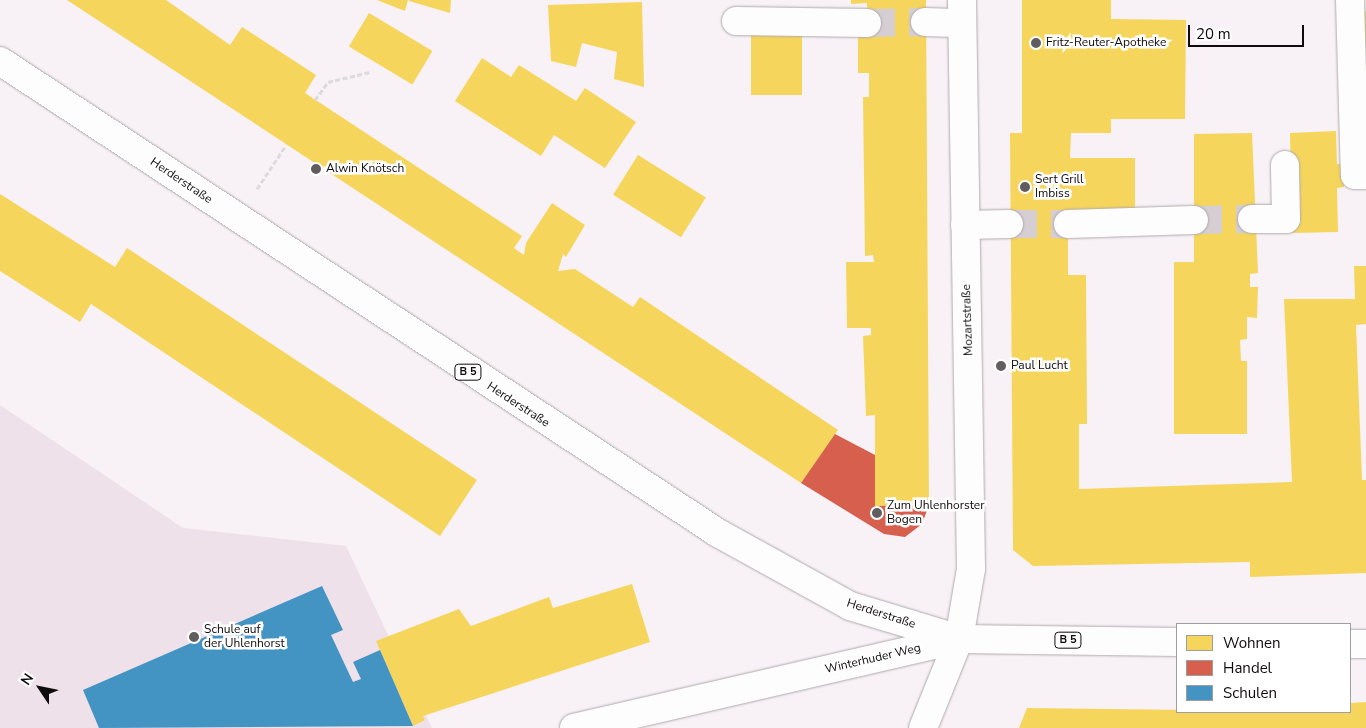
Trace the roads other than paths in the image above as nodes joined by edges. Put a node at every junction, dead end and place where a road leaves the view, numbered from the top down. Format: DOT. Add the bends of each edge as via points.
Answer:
graph roads {
  1 [pos="1350,0"];
  2 [pos="962,11"];
  3 [pos="736,20"];
  4 [pos="926,22"];
  5 [pos="868,23"];
  6 [pos="0,61"];
  7 [pos="1285,165"];
  8 [pos="1366,174"];
  9 [pos="1252,219"];
  10 [pos="1194,220"];
  11 [pos="1010,224"];
  12 [pos="1068,224"];
  13 [pos="965,225"];
  14 [pos="959,639"];
  15 [pos="1176,642"];
  16 [pos="1351,644"];
  17 [pos="1366,644"];
  18 [pos="574,728"];
  19 [pos="923,728"];
  1 -- 8 [label="main road" via="1354,175"];
  2 -- 4 [label="main road"];
  2 -- 13 [label="main road, Mozartstraße"];
  3 -- 5 [label="main road"];
  6 -- 14 [label="main road, Herderstraße / B 5" via="718,532 850,606"];
  7 -- 9 [label="main road" via="1286,219"];
  10 -- 12 [label="main road"];
  11 -- 13 [label="main road"];
  13 -- 14 [label="main road, Mozartstraße" via="971,569"];
  14 -- 15 [label="main road, Winterhuder Weg / B 5"];
  14 -- 18 [label="main road, Winterhuder Weg"];
  14 -- 19 [label="main road, Mozartstraße"];
  16 -- 17 [label="main road"];
}
